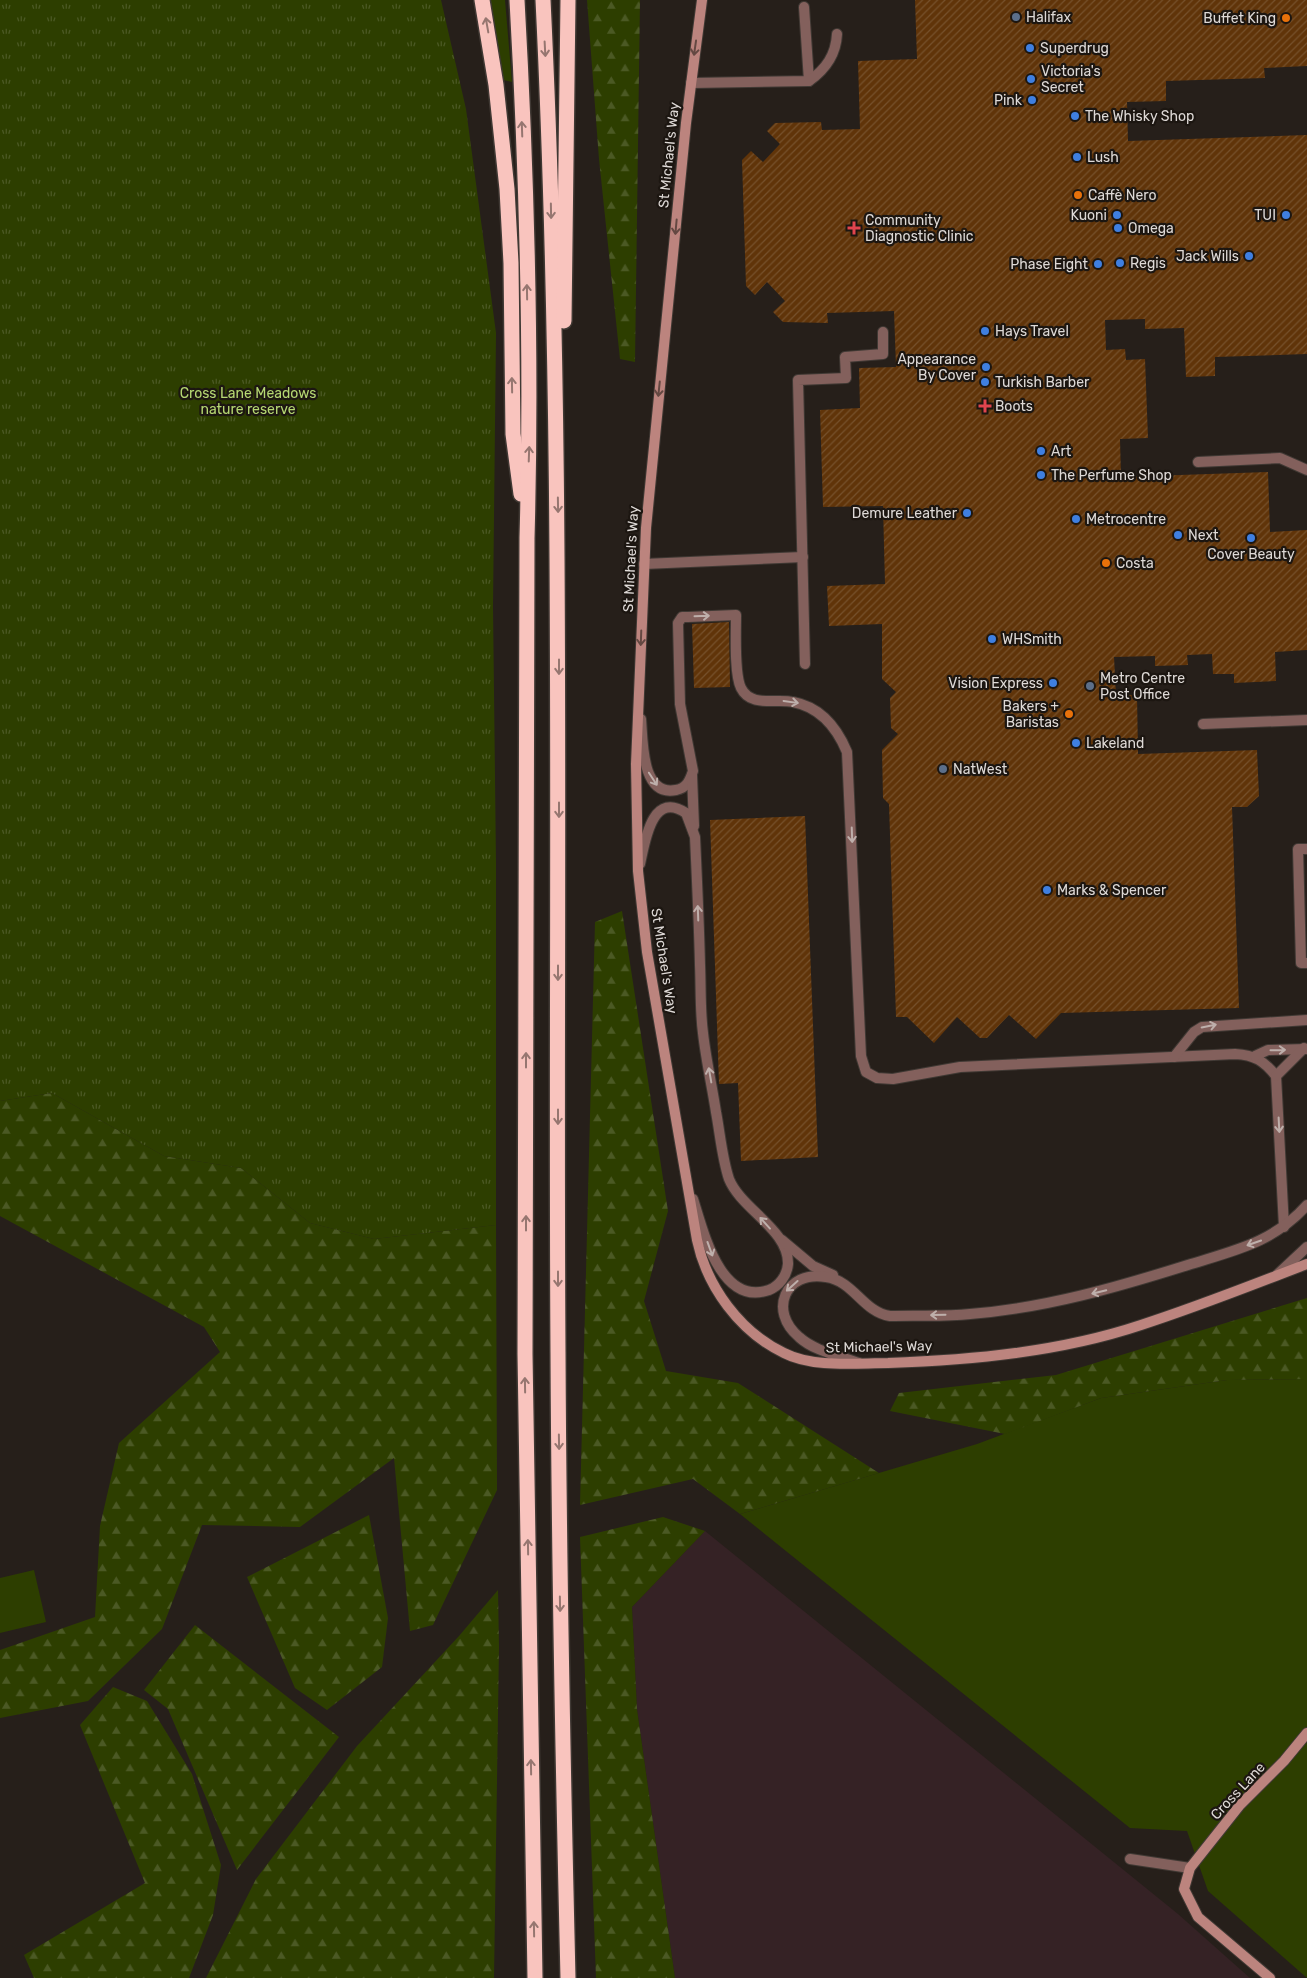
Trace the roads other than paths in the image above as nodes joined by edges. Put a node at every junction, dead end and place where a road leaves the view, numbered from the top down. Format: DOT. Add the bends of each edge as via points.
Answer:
graph roads {
  1 [pos="482,0"];
  2 [pos="517,0"];
  3 [pos="542,0"];
  4 [pos="568,0"];
  5 [pos="702,0"];
  6 [pos="804,7"];
  7 [pos="837,34"];
  8 [pos="809,80"];
  9 [pos="691,83"];
  10 [pos="883,332"];
  11 [pos="557,456"];
  12 [pos="1198,462"];
  13 [pos="1307,470"];
  14 [pos="527,538"];
  15 [pos="803,557"];
  16 [pos="644,564"];
  17 [pos="805,664"];
  18 [pos="639,697"];
  19 [pos="1307,720"];
  20 [pos="1203,724"];
  21 [pos="692,775"];
  22 [pos="695,837"];
  23 [pos="1307,849"];
  24 [pos="638,872"];
  25 [pos="1307,963"];
  26 [pos="1307,1020"];
  27 [pos="1305,1048"];
  28 [pos="1255,1056"];
  29 [pos="1174,1057"];
  30 [pos="1276,1076"];
  31 [pos="688,1186"];
  32 [pos="1307,1205"];
  33 [pos="1284,1227"];
  34 [pos="777,1236"];
  35 [pos="1307,1247"];
  36 [pos="1307,1264"];
  37 [pos="1277,1275"];
  38 [pos="854,1290"];
  39 [pos="860,1363"];
  40 [pos="1307,1733"];
  41 [pos="1130,1858"];
  42 [pos="1190,1868"];
  43 [pos="535,1978"];
  44 [pos="568,1978"];
  45 [pos="1270,1978"];
  14 -- 1 [label="highway, one-way" via="513,434 507,189 496,85"];
  14 -- 2 [label="highway, one-way" via="530,441"];
  3 -- 11 [label="highway, one-way" via="550,139"];
  4 -- 11 [label="highway" via="565,290"];
  5 -- 9 [label="street, St Michael's Way, one-way"];
  6 -- 8 [label="lane"];
  7 -- 8 [label="lane" via="832,58 822,72"];
  8 -- 9 [label="lane"];
  9 -- 16 [label="street, St Michael's Way, one-way" via="655,424"];
  10 -- 15 [label="lane" via="883,354 845,357 846,378 798,380"];
  11 -- 44 [label="highway, one-way" via="558,1350"];
  12 -- 13 [label="lane" via="1280,458"];
  43 -- 14 [label="highway, one-way" via="525,1354"];
  15 -- 16 [label="lane"];
  15 -- 17 [label="lane"];
  16 -- 18 [label="street, St Michael's Way, one-way"];
  18 -- 21 [label="lane, one-way" via="646,764 652,780 663,790 670,791 685,786"];
  18 -- 24 [label="street, St Michael's Way" via="636,764"];
  19 -- 20 [label="lane"];
  21 -- 22 [label="lane"];
  21 -- 29 [label="lane, one-way" via="680,704 678,622 682,617 736,615 738,676 742,689 756,700 793,702 813,708 830,723 847,752 861,1056 863,1067 870,1076 893,1079 960,1067"];
  22 -- 24 [label="lane" via="686,813 674,807 659,812 650,824"];
  34 -- 22 [label="lane, one-way" via="729,1179 703,1032"];
  23 -- 25 [label="lane" via="1298,849 1301,963"];
  24 -- 31 [label="street, St Michael's Way" via="647,952"];
  29 -- 26 [label="lane, one-way" via="1202,1027"];
  28 -- 27 [label="lane, one-way" via="1268,1050"];
  27 -- 30 [label="lane"];
  28 -- 29 [label="lane"];
  28 -- 30 [label="lane" via="1266,1063"];
  30 -- 33 [label="lane, one-way"];
  31 -- 34 [label="lane, one-way" via="716,1266 737,1286 766,1291 783,1279 788,1262"];
  31 -- 39 [label="street, St Michael's Way" via="697,1240 707,1274 728,1306 753,1334 784,1354 830,1364"];
  32 -- 33 [label="lane"];
  33 -- 38 [label="lane, one-way" via="1267,1239 1100,1292 1008,1310 890,1316 870,1308"];
  34 -- 38 [label="lane" via="814,1266 844,1280"];
  35 -- 37 [label="lane"];
  36 -- 37 [label="street, St Michael's Way"];
  37 -- 39 [label="street, St Michael's Way" via="1140,1326 1064,1344 931,1361"];
  38 -- 39 [label="lane, one-way" via="827,1277 805,1278 790,1286 782,1301 786,1320 799,1338"];
  40 -- 42 [label="street, Cross Lane" via="1240,1805"];
  41 -- 42 [label="lane"];
  42 -- 45 [label="street" via="1184,1889 1198,1917"];
}
